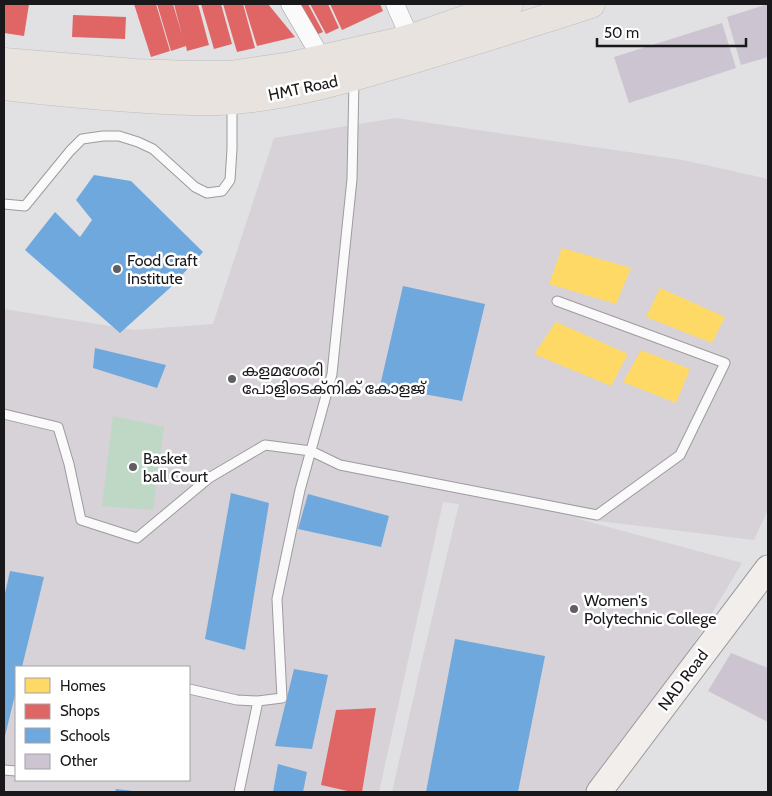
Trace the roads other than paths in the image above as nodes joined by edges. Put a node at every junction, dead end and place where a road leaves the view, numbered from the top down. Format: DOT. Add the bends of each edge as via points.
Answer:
graph roads {
  1 [pos="290,4"];
  2 [pos="395,4"];
  3 [pos="509,4"];
  4 [pos="591,4"];
  5 [pos="410,38"];
  6 [pos="322,59"];
  7 [pos="4,62"];
  8 [pos="354,76"];
  9 [pos="4,86"];
  10 [pos="232,100"];
  11 [pos="4,204"];
  12 [pos="557,300"];
  13 [pos="4,414"];
  14 [pos="311,451"];
  15 [pos="768,568"];
  16 [pos="190,688"];
  17 [pos="258,701"];
  18 [pos="239,792"];
  19 [pos="599,792"];
  1 -- 6 [label="street"];
  2 -- 5 [label="street"];
  3 -- 5 [label="main road, HMT Road"];
  4 -- 8 [label="main road, HMT Road"];
  5 -- 6 [label="main road, HMT Road"];
  6 -- 7 [label="main road, HMT Road" via="291,66 210,75"];
  8 -- 10 [label="main road, HMT Road" via="293,92"];
  8 -- 14 [label="lane" via="352,179 332,374"];
  9 -- 10 [label="main road, HMT Road" via="169,101"];
  10 -- 11 [label="lane" via="230,180 222,191 207,193 195,187 153,149 138,142 120,136 103,136 82,139 25,206"];
  12 -- 14 [label="lane" via="725,362 680,455 597,515 340,465"];
  13 -- 14 [label="lane" via="58,427 81,520 137,538 209,478 265,445"];
  14 -- 17 [label="lane" via="277,599 282,698"];
  15 -- 19 [label="street, NAD Road"];
  16 -- 17 [label="lane" via="237,700"];
  17 -- 18 [label="lane"];
}
